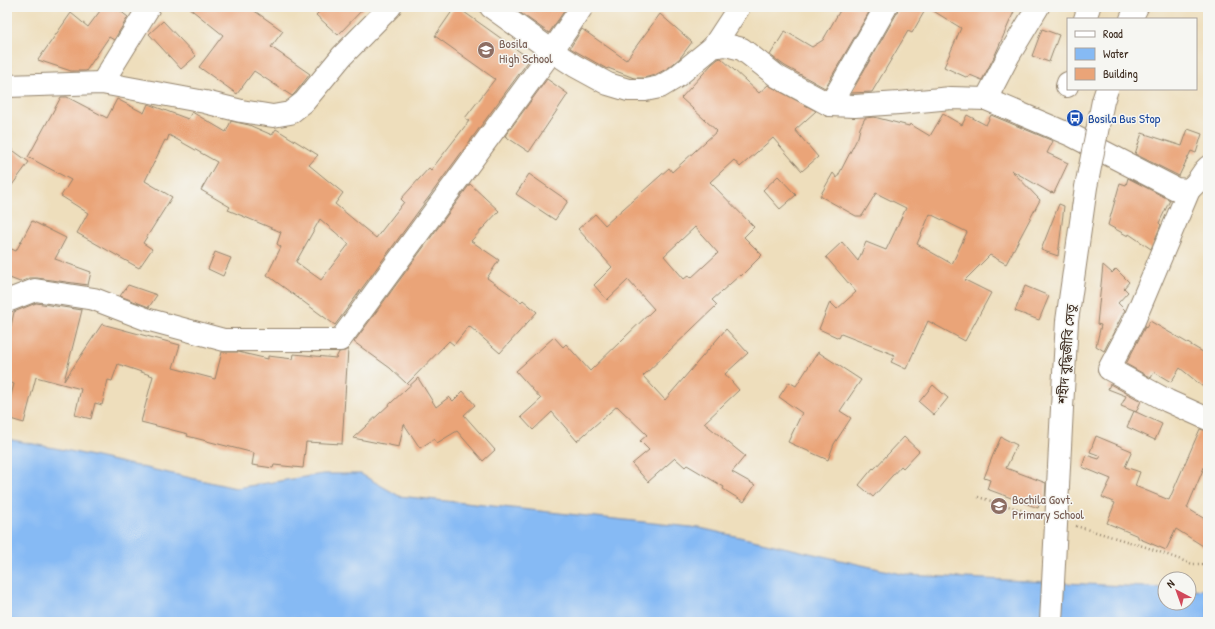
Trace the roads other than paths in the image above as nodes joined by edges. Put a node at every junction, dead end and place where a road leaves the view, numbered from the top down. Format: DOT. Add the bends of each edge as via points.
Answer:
graph roads {
  1 [pos="149,7"];
  2 [pos="491,7"];
  3 [pos="582,7"];
  4 [pos="739,7"];
  5 [pos="886,7"];
  6 [pos="1038,7"];
  7 [pos="1089,7"];
  8 [pos="1137,7"];
  9 [pos="387,8"];
  10 [pos="1085,18"];
  11 [pos="1132,18"];
  12 [pos="712,47"];
  13 [pos="552,51"];
  14 [pos="102,83"];
  15 [pos="7,86"];
  16 [pos="1107,90"];
  17 [pos="986,99"];
  18 [pos="830,105"];
  19 [pos="1208,167"];
  20 [pos="1189,190"];
  21 [pos="7,301"];
  22 [pos="1208,419"];
  23 [pos="1052,622"];
  1 -- 14 [label="street"];
  2 -- 13 [label="street"];
  3 -- 13 [label="street"];
  4 -- 12 [label="street"];
  5 -- 18 [label="street"];
  6 -- 17 [label="street"];
  7 -- 10 [label="street"];
  8 -- 11 [label="street"];
  9 -- 14 [label="street" via="304,102 290,113 272,116"];
  12 -- 13 [label="street" via="675,78 660,87 645,90 628,90 608,84"];
  12 -- 18 [label="street" via="726,45 742,49 778,76"];
  13 -- 21 [label="street" via="340,340 224,340 94,300 35,290"];
  14 -- 15 [label="street"];
  16 -- 23 [label="street, শহীদ বুদ্ধিজীবি সেতু, bridge" via="1086,187 1067,321"];
  17 -- 18 [label="street" via="951,98 855,106"];
  17 -- 20 [label="street" via="1073,136 1176,189"];
  19 -- 20 [label="street"];
  20 -- 22 [label="street" via="1133,323 1109,369"];
}
